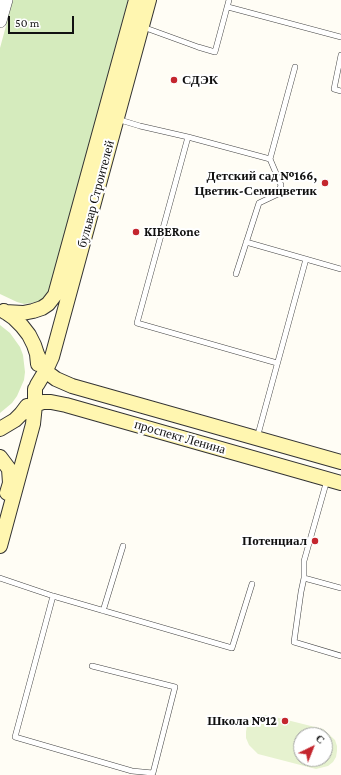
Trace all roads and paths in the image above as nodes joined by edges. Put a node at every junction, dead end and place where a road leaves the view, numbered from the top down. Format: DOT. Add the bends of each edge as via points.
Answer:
graph roads {
  1 [pos="6,0"];
  2 [pos="136,0"];
  3 [pos="149,0"];
  4 [pos="229,0"];
  5 [pos="228,7"];
  6 [pos="0,21"];
  7 [pos="136,24"];
  8 [pos="341,37"];
  9 [pos="341,55"];
  10 [pos="295,67"];
  11 [pos="341,91"];
  12 [pos="117,119"];
  13 [pos="188,137"];
  14 [pos="270,159"];
  15 [pos="246,242"];
  16 [pos="306,259"];
  17 [pos="341,269"];
  18 [pos="236,274"];
  19 [pos="2,310"];
  20 [pos="37,354"];
  21 [pos="277,363"];
  22 [pos="46,370"];
  23 [pos="36,387"];
  24 [pos="36,405"];
  25 [pos="21,414"];
  26 [pos="0,429"];
  27 [pos="256,439"];
  28 [pos="0,457"];
  29 [pos="341,462"];
  30 [pos="334,481"];
  31 [pos="0,519"];
  32 [pos="0,546"];
  33 [pos="123,546"];
  34 [pos="0,578"];
  35 [pos="304,578"];
  36 [pos="252,584"];
  37 [pos="341,588"];
  38 [pos="53,596"];
  39 [pos="103,611"];
  40 [pos="341,656"];
  41 [pos="92,666"];
  42 [pos="153,774"];
  1 -- 6 [label="street"];
  2 -- 7 [label="main road, бульвар Строителей"];
  3 -- 7 [label="main road, бульвар Строителей"];
  4 -- 5 [label="lane"];
  5 -- 7 [label="lane" via="215,52"];
  5 -- 8 [label="lane"];
  7 -- 12 [label="main road, бульвар Строителей"];
  7 -- 19 [label="main road, бульвар Строителей" via="55,295 48,304 33,311 23,313"];
  9 -- 11 [label="lane" via="334,89"];
  10 -- 14 [label="lane"];
  12 -- 13 [label="lane"];
  12 -- 22 [label="main road, бульвар Строителей" via="52,357"];
  13 -- 14 [label="lane"];
  13 -- 21 [label="lane" via="137,323"];
  14 -- 15 [label="lane" via="281,185 278,194 259,203"];
  15 -- 16 [label="lane"];
  15 -- 18 [label="lane"];
  16 -- 17 [label="lane"];
  16 -- 21 [label="lane"];
  19 -- 20 [label="main road" via="22,326"];
  20 -- 22 [label="main road, проспект Ленина"];
  20 -- 23 [label="main road"];
  21 -- 27 [label="lane"];
  22 -- 23 [label="main road, бульвар Строителей"];
  22 -- 27 [label="main road, проспект Ленина" via="56,379 72,386"];
  23 -- 24 [label="main road"];
  23 -- 25 [label="main road" via="28,406"];
  24 -- 25 [label="main road, проспект Ленина"];
  24 -- 30 [label="main road, проспект Ленина" via="43,402 66,405"];
  24 -- 32 [label="main road"];
  25 -- 26 [label="main road"];
  27 -- 29 [label="main road, проспект Ленина"];
  28 -- 31 [label="main road" via="9,468 10,483"];
  30 -- 35 [label="lane" via="304,561"];
  33 -- 39 [label="lane"];
  34 -- 38 [label="lane"];
  35 -- 37 [label="lane"];
  35 -- 40 [label="lane" via="294,642"];
  36 -- 39 [label="lane" via="232,648"];
  38 -- 39 [label="lane"];
  38 -- 42 [label="lane" via="15,737 132,771"];
  41 -- 42 [label="lane" via="175,687"];
}
